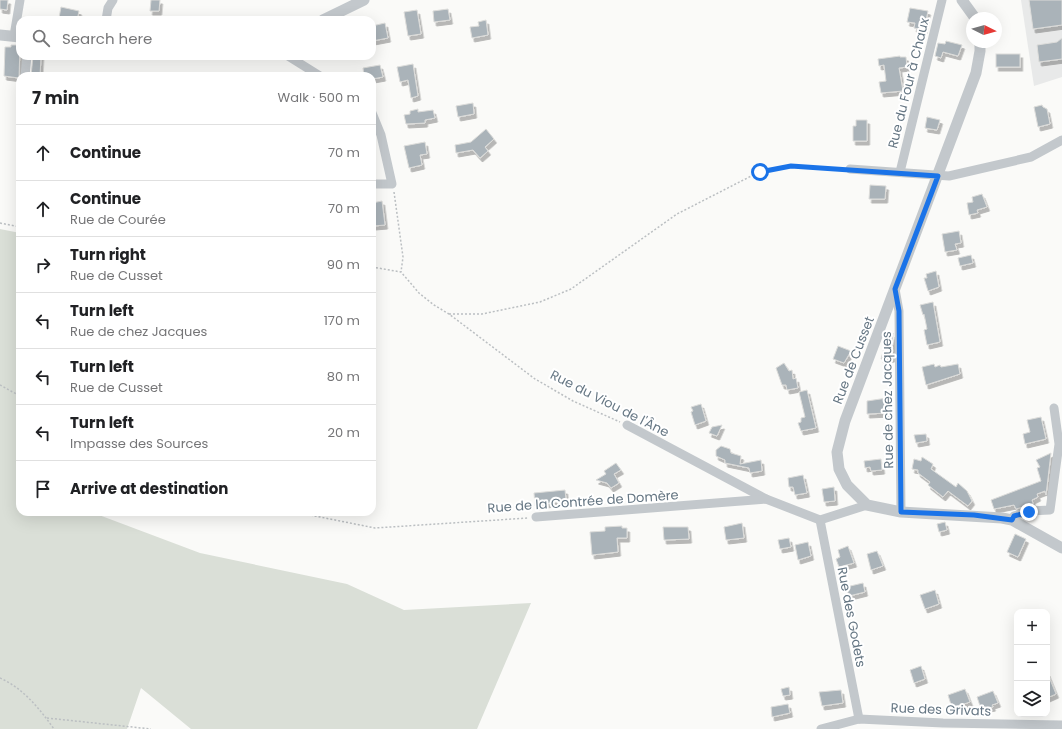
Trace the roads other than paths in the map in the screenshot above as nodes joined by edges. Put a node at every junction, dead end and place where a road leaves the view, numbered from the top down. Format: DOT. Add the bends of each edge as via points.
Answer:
graph roads {
  1 [pos="20,0"];
  2 [pos="113,0"];
  3 [pos="364,0"];
  4 [pos="942,0"];
  5 [pos="962,0"];
  6 [pos="971,12"];
  7 [pos="19,16"];
  8 [pos="107,16"];
  9 [pos="112,16"];
  10 [pos="331,16"];
  11 [pos="0,35"];
  12 [pos="16,36"];
  13 [pos="980,48"];
  14 [pos="27,60"];
  15 [pos="294,60"];
  16 [pos="26,72"];
  17 [pos="314,72"];
  18 [pos="376,123"];
  19 [pos="1062,140"];
  20 [pos="850,169"];
  21 [pos="900,172"];
  22 [pos="938,176"];
  23 [pos="376,184"];
  24 [pos="895,289"];
  25 [pos="1054,408"];
  26 [pos="627,425"];
  27 [pos="766,499"];
  28 [pos="867,505"];
  29 [pos="901,512"];
  30 [pos="536,517"];
  31 [pos="820,520"];
  32 [pos="1012,520"];
  33 [pos="1050,540"];
  34 [pos="1062,542"];
  35 [pos="1062,548"];
  36 [pos="859,719"];
  37 [pos="1062,725"];
  38 [pos="821,729"];
  1 -- 7 [label="street"];
  2 -- 8 [label="street"];
  2 -- 9 [label="street"];
  3 -- 10 [label="street"];
  4 -- 21 [label="street, Rue du Four à Chaux"];
  5 -- 6 [label="street"];
  11 -- 12 [label="street"];
  13 -- 22 [label="street, Rue de Cusset" via="976,73"];
  14 -- 16 [label="street"];
  15 -- 17 [label="street"];
  18 -- 23 [label="street" via="392,184"];
  19 -- 22 [label="street" via="1031,157 949,176"];
  20 -- 21 [label="street"];
  21 -- 22 [label="street"];
  22 -- 24 [label="street, Rue de Cusset"];
  24 -- 28 [label="street, Rue de Cusset" via="844,422 837,452 839,469 847,485 857,498"];
  24 -- 29 [label="street, Rue de chez Jacques" via="899,311"];
  25 -- 32 [label="street" via="1059,444 1050,510 1029,512 1014,516"];
  26 -- 27 [label="street, Rue du Viou de l'Âne"];
  27 -- 30 [label="street, Rue de la Contrée de Domère"];
  27 -- 31 [label="street, Rue de la Contrée de Domère"];
  28 -- 29 [label="street"];
  28 -- 31 [label="street"];
  29 -- 32 [label="street" via="974,515"];
  31 -- 36 [label="street, Rue des Godets"];
  32 -- 33 [label="street"];
  33 -- 34 [label="street"];
  33 -- 35 [label="street"];
  36 -- 37 [label="street, Rue des Grivats"];
  36 -- 38 [label="street, Rue des Grivats"];
}
